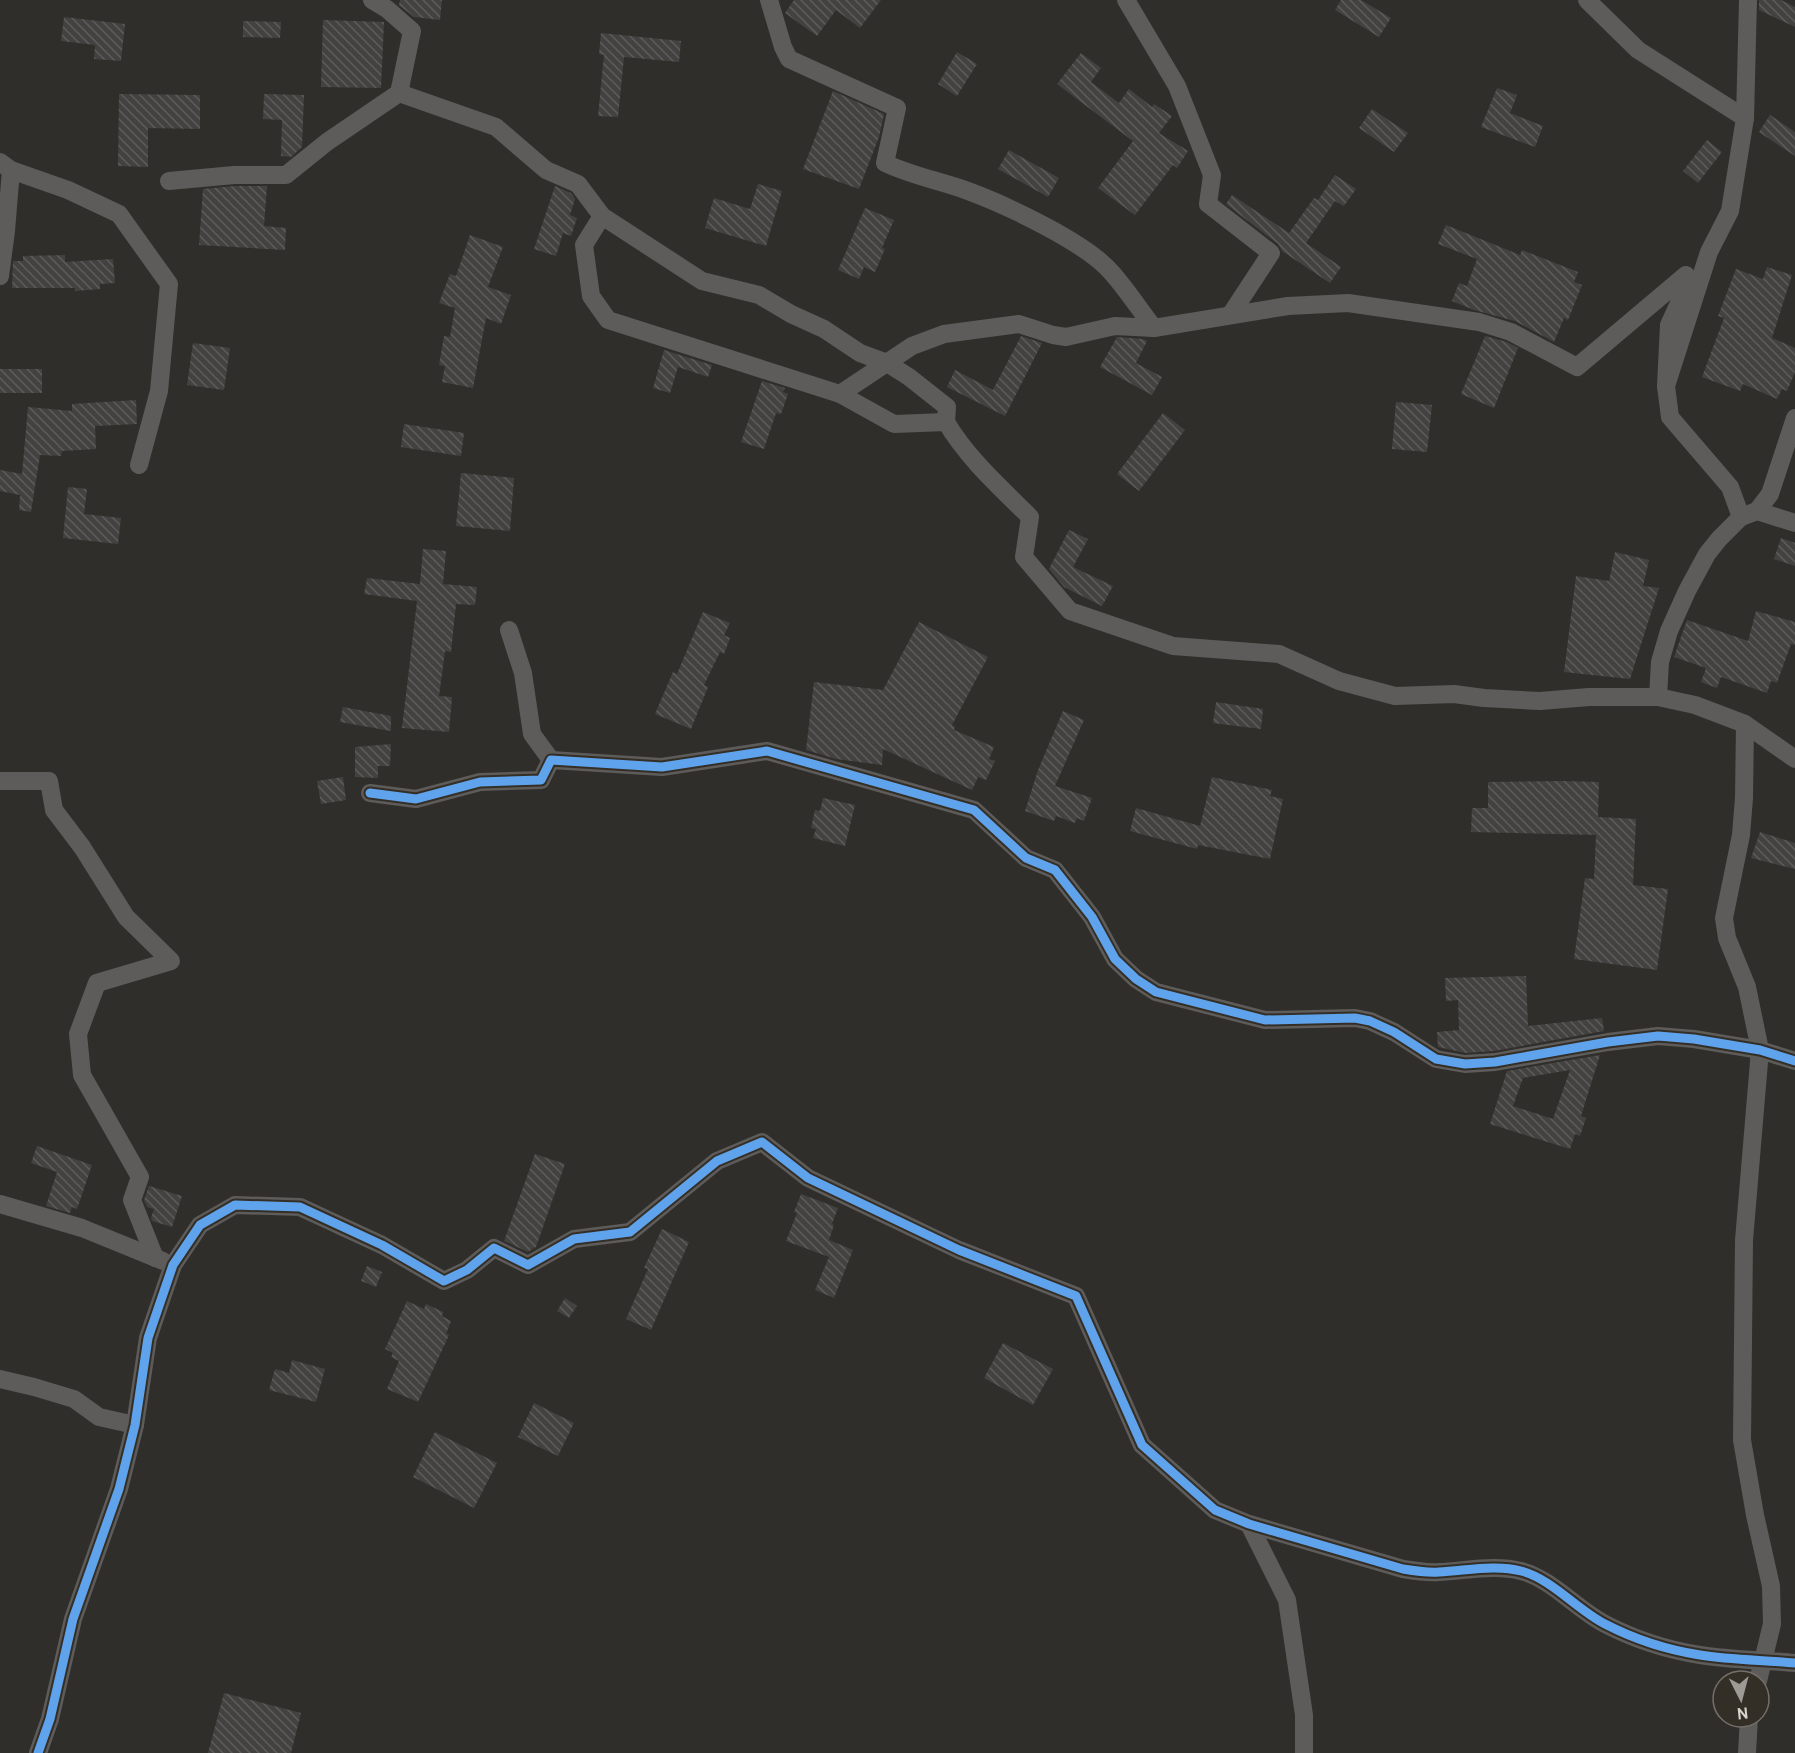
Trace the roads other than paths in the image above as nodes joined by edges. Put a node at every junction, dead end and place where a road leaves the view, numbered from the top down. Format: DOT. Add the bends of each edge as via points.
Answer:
graph roads {
  1 [pos="372,0"];
  2 [pos="769,0"];
  3 [pos="1126,0"];
  4 [pos="1587,0"];
  5 [pos="1748,0"];
  6 [pos="399,93"];
  7 [pos="1745,118"];
  8 [pos="6,166"];
  9 [pos="169,181"];
  10 [pos="602,216"];
  11 [pos="0,276"];
  12 [pos="1232,314"];
  13 [pos="1154,328"];
  14 [pos="887,363"];
  15 [pos="1666,386"];
  16 [pos="840,394"];
  17 [pos="1795,418"];
  18 [pos="946,423"];
  19 [pos="139,465"];
  20 [pos="1749,514"];
  21 [pos="1795,523"];
  22 [pos="509,630"];
  23 [pos="1658,697"];
  24 [pos="1745,724"];
  25 [pos="1795,759"];
  26 [pos="551,760"];
  27 [pos="0,781"];
  28 [pos="370,793"];
  29 [pos="1760,1050"];
  30 [pos="1795,1061"];
  31 [pos="0,1204"];
  32 [pos="155,1258"];
  33 [pos="173,1265"];
  34 [pos="0,1379"];
  35 [pos="135,1425"];
  36 [pos="1249,1524"];
  37 [pos="1765,1660"];
  38 [pos="1795,1663"];
  39 [pos="1762,1669"];
  40 [pos="1748,1729"];
  41 [pos="38,1753"];
  42 [pos="1304,1753"];
  43 [pos="1747,1753"];
  1 -- 6 [label="street" via="412,31"];
  2 -- 13 [label="street" via="789,59 897,108 885,163 969,191 1043,225 1089,253 1111,272"];
  3 -- 12 [label="street" via="1177,86 1212,175 1208,204 1271,253"];
  4 -- 7 [label="street" via="1638,50"];
  5 -- 7 [label="street"];
  6 -- 9 [label="street" via="285,176 234,175"];
  6 -- 10 [label="street" via="496,127 546,170 578,184"];
  7 -- 15 [label="street" via="1730,211 1709,252"];
  8 -- 11 [label="street"];
  8 -- 19 [label="street" via="119,214 169,284 159,391"];
  10 -- 14 [label="street" via="702,281 759,295 860,353"];
  10 -- 16 [label="street" via="584,245 591,296 608,320"];
  12 -- 13 [label="street"];
  12 -- 15 [label="street" via="1348,303 1479,322 1511,332 1577,367 1686,275 1669,325"];
  13 -- 14 [label="street" via="1114,326 1066,337 1007,324 944,334 912,346"];
  14 -- 16 [label="street"];
  14 -- 18 [label="street" via="947,407"];
  15 -- 20 [label="street" via="1670,417"];
  16 -- 18 [label="street" via="894,424"];
  17 -- 20 [label="street" via="1770,494"];
  18 -- 23 [label="street" via="981,467 1030,517 1024,557 1070,611 1173,646 1279,654 1338,681 1395,696 1454,694 1540,701"];
  20 -- 21 [label="street"];
  20 -- 23 [label="street" via="1707,554 1687,591 1660,662"];
  22 -- 26 [label="street" via="523,673 531,734"];
  23 -- 24 [label="street" via="1695,705"];
  24 -- 25 [label="street"];
  24 -- 29 [label="street" via="1741,835 1724,918 1727,938 1747,987"];
  26 -- 28 [label="street" via="540,780 480,782 416,800"];
  26 -- 29 [label="street" via="662,767 767,750 974,810 1026,858 1056,870 1092,917 1115,959 1136,979 1156,992 1265,1020 1355,1018 1394,1032 1436,1059 1465,1064 1658,1036"];
  27 -- 32 [label="street" via="49,782 54,810 126,917 171,961 98,983 78,1034 82,1075 140,1178 132,1200"];
  29 -- 30 [label="street"];
  29 -- 37 [label="street" via="1744,1240 1742,1440 1771,1586 1772,1624"];
  31 -- 32 [label="street" via="82,1228"];
  32 -- 33 [label="street"];
  33 -- 35 [label="street" via="148,1338"];
  33 -- 36 [label="street" via="200,1225 235,1204 300,1207 382,1245 444,1281 467,1270 494,1248 528,1265 574,1239 630,1232 717,1161 762,1142 808,1178 959,1250 1076,1296 1142,1445 1215,1510"];
  34 -- 35 [label="street" via="74,1399 99,1417"];
  35 -- 41 [label="street" via="119,1489 73,1619 50,1719"];
  36 -- 37 [label="street" via="1403,1569 1519,1570 1531,1574 1603,1623 1632,1636 1702,1656"];
  36 -- 42 [label="street" via="1287,1600 1304,1715"];
  37 -- 38 [label="street"];
  37 -- 39 [label="street"];
  40 -- 43 [label="street"];
}
